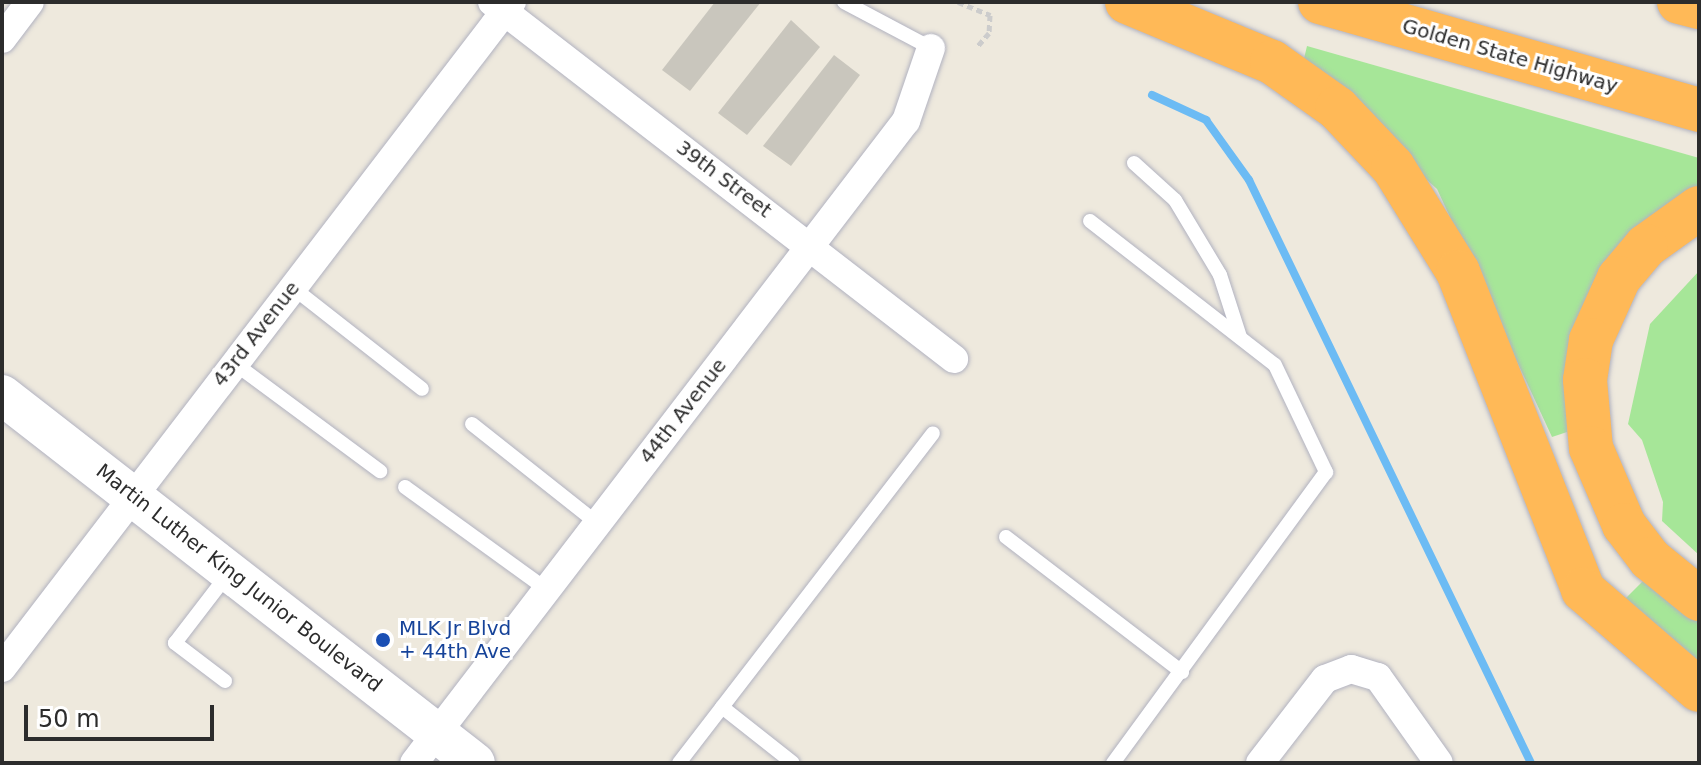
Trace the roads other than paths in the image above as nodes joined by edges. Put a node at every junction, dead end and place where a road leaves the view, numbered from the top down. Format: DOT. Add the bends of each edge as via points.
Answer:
graph roads {
  1 [pos="30,2"];
  2 [pos="844,2"];
  3 [pos="1127,2"];
  4 [pos="1320,2"];
  5 [pos="1679,2"];
  6 [pos="503,5"];
  7 [pos="1699,7"];
  8 [pos="2,39"];
  9 [pos="931,48"];
  10 [pos="1699,110"];
  11 [pos="1134,163"];
  12 [pos="1699,208"];
  13 [pos="1090,221"];
  14 [pos="810,245"];
  15 [pos="292,287"];
  16 [pos="1240,338"];
  17 [pos="954,359"];
  18 [pos="234,363"];
  19 [pos="422,389"];
  20 [pos="2,395"];
  21 [pos="472,424"];
  22 [pos="933,433"];
  23 [pos="380,471"];
  24 [pos="405,487"];
  25 [pos="132,495"];
  26 [pos="597,523"];
  27 [pos="1006,537"];
  28 [pos="231,570"];
  29 [pos="546,589"];
  30 [pos="1699,599"];
  31 [pos="2,668"];
  32 [pos="1182,672"];
  33 [pos="1686,680"];
  34 [pos="225,681"];
  35 [pos="722,707"];
  36 [pos="1699,709"];
  37 [pos="425,748"];
  38 [pos="475,763"];
  39 [pos="679,763"];
  40 [pos="793,763"];
  41 [pos="1113,763"];
  42 [pos="1260,763"];
  43 [pos="1439,763"];
  1 -- 8 [label="street"];
  2 -- 9 [label="lane"];
  3 -- 33 [label="highway" via="1272,62 1337,108 1393,167 1458,272 1583,590"];
  4 -- 10 [label="highway, Golden State Highway"];
  5 -- 7 [label="highway"];
  6 -- 14 [label="street, 39th Street"];
  6 -- 15 [label="street, 43rd Avenue"];
  9 -- 14 [label="street, 44th Avenue" via="906,121"];
  11 -- 16 [label="lane" via="1175,200 1220,275"];
  12 -- 30 [label="highway" via="1646,246 1605,301 1591,340 1585,408 1591,448 1624,525 1650,559"];
  13 -- 16 [label="lane"];
  14 -- 17 [label="street, 39th Street"];
  14 -- 26 [label="street, 44th Avenue"];
  15 -- 18 [label="street, 43rd Avenue"];
  15 -- 19 [label="lane"];
  16 -- 32 [label="lane" via="1275,365 1326,472"];
  18 -- 23 [label="lane"];
  18 -- 25 [label="street, 43rd Avenue"];
  20 -- 25 [label="street, Martin Luther King Junior Boulevard"];
  21 -- 26 [label="lane"];
  22 -- 35 [label="lane"];
  24 -- 29 [label="lane"];
  25 -- 28 [label="street, Martin Luther King Junior Boulevard"];
  25 -- 31 [label="street, 43rd Avenue"];
  26 -- 29 [label="street, 44th Avenue"];
  27 -- 32 [label="lane"];
  28 -- 34 [label="lane" via="175,643"];
  28 -- 37 [label="street, Martin Luther King Junior Boulevard"];
  29 -- 37 [label="street, 44th Avenue"];
  32 -- 41 [label="lane"];
  33 -- 36 [label="highway"];
  35 -- 39 [label="lane"];
  35 -- 40 [label="lane"];
  37 -- 38 [label="street, Martin Luther King Junior Boulevard"];
  42 -- 43 [label="street" via="1325,679 1351,669 1378,677"];
}
